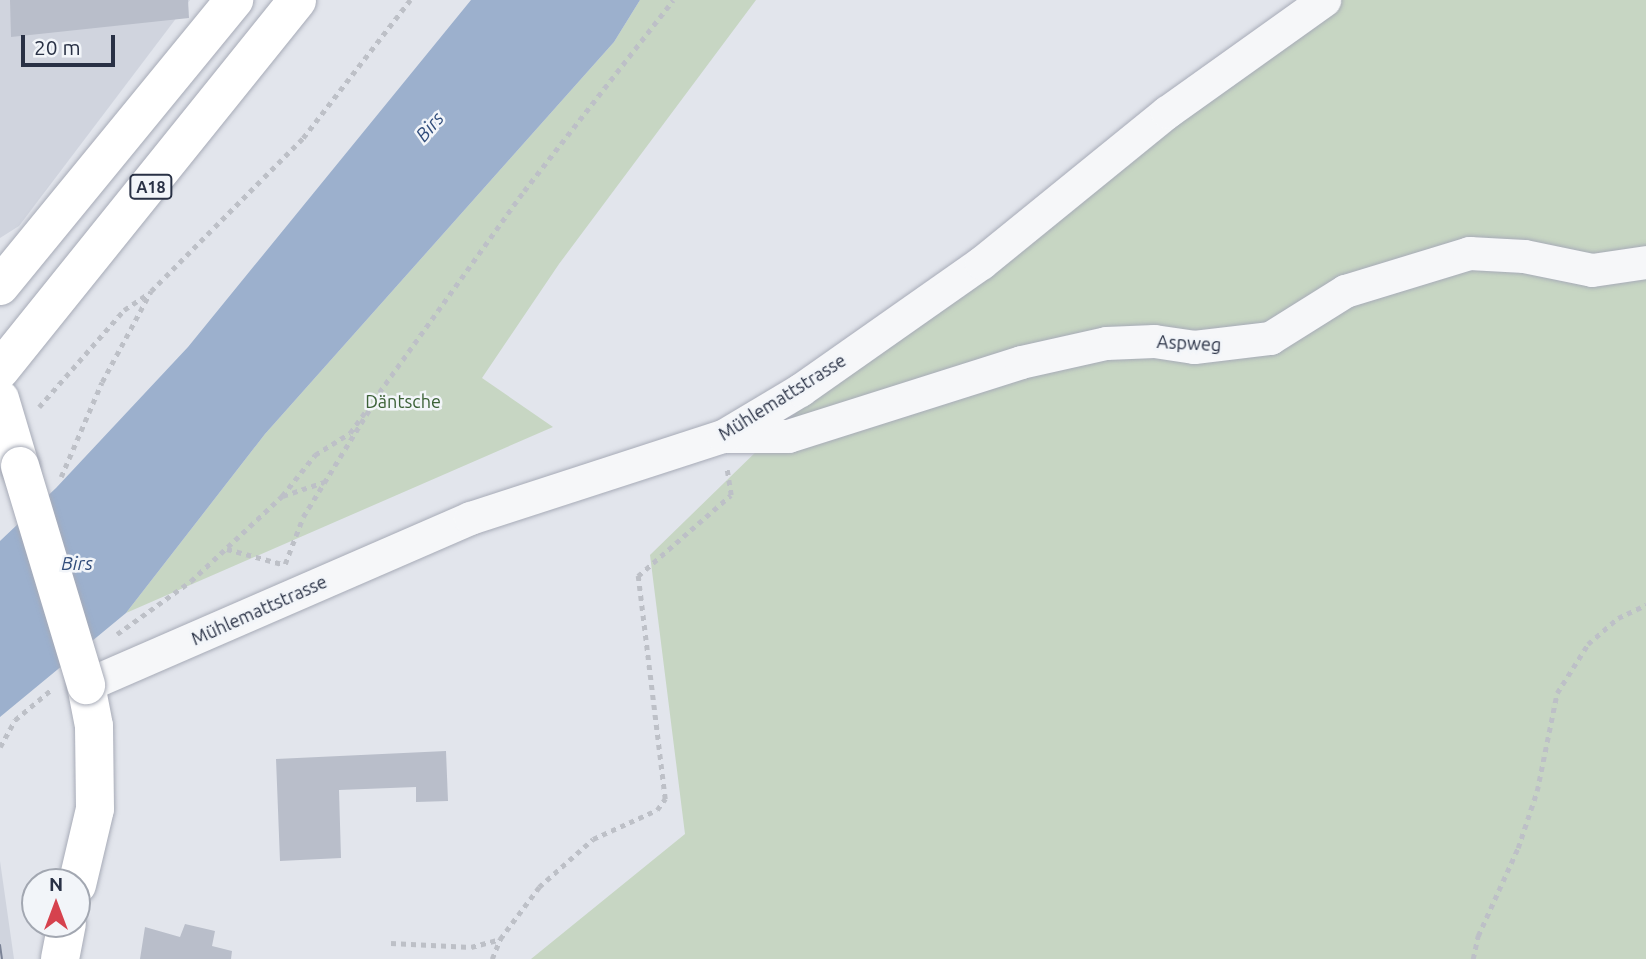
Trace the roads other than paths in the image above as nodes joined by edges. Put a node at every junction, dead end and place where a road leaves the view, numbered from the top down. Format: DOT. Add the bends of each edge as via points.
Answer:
graph roads {
  1 [pos="234,0"];
  2 [pos="297,0"];
  3 [pos="1324,0"];
  4 [pos="1646,262"];
  5 [pos="0,286"];
  6 [pos="0,370"];
  7 [pos="9,429"];
  8 [pos="723,436"];
  9 [pos="86,685"];
  10 [pos="81,868"];
  11 [pos="64,938"];
  12 [pos="60,959"];
  1 -- 5 [label="main road"];
  2 -- 6 [label="main road, A18"];
  3 -- 8 [label="street, Mühlemattstrasse" via="1167,112 981,263 800,390"];
  4 -- 8 [label="street, Aspweg" via="1592,270 1524,256 1469,253 1345,291 1270,338 1194,347 1154,341 1106,343 1021,362 788,436"];
  7 -- 9 [label="main road, bridge"];
  8 -- 9 [label="street, Mühlemattstrasse" via="290,579"];
  9 -- 10 [label="main road" via="94,726 95,809"];
  11 -- 12 [label="main road"];
}
